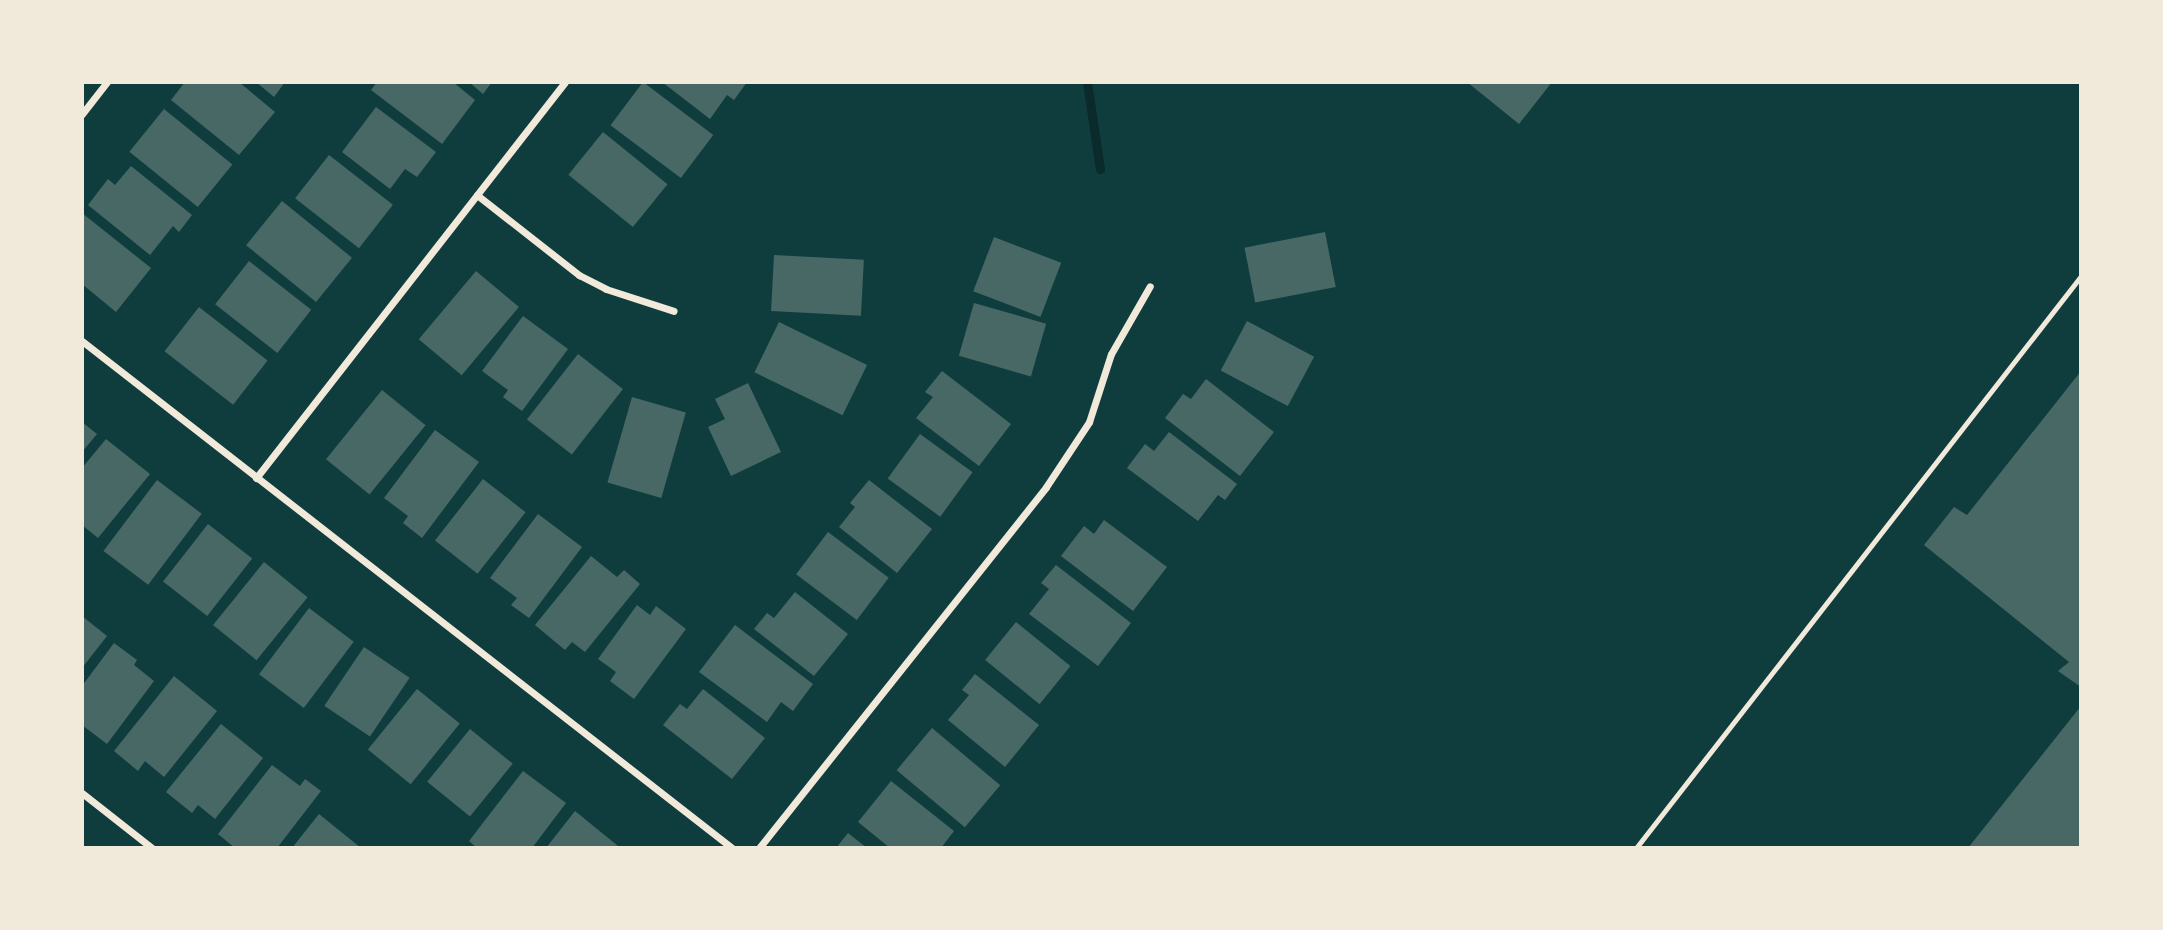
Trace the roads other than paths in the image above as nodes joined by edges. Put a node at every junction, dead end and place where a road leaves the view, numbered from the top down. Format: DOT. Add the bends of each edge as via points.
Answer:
graph roads {
  1 [pos="107,82"];
  2 [pos="565,82"];
  3 [pos="82,114"];
  4 [pos="477,195"];
  5 [pos="2081,276"];
  6 [pos="1150,286"];
  7 [pos="674,312"];
  8 [pos="82,341"];
  9 [pos="256,478"];
  10 [pos="82,793"];
  11 [pos="152,848"];
  12 [pos="732,848"];
  13 [pos="759,848"];
  14 [pos="1636,848"];
  1 -- 3 [label="street"];
  2 -- 4 [label="street"];
  4 -- 7 [label="street" via="579,275"];
  4 -- 9 [label="street"];
  5 -- 14 [label="lane"];
  6 -- 13 [label="street" via="1111,354 1089,422 1046,487"];
  8 -- 9 [label="street"];
  9 -- 12 [label="street"];
  10 -- 11 [label="street"];
}
